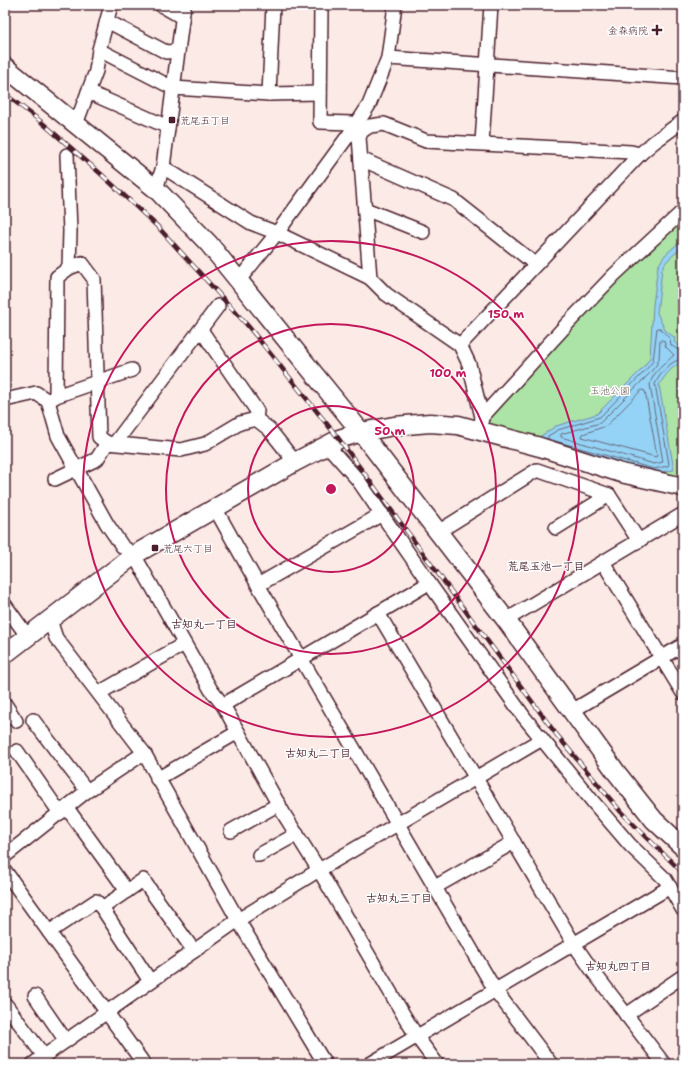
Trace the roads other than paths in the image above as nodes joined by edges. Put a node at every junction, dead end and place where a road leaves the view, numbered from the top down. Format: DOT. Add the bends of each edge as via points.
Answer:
graph roads {
  1 [pos="111,5"];
  2 [pos="161,5"];
  3 [pos="273,5"];
  4 [pos="321,5"];
  5 [pos="395,5"];
  6 [pos="491,5"];
  7 [pos="183,11"];
  8 [pos="107,21"];
  9 [pos="99,50"];
  10 [pos="178,51"];
  11 [pos="388,58"];
  12 [pos="487,65"];
  13 [pos="5,67"];
  14 [pos="683,78"];
  15 [pos="173,88"];
  16 [pos="88,92"];
  17 [pos="320,93"];
  18 [pos="269,94"];
  19 [pos="683,121"];
  20 [pos="76,124"];
  21 [pos="168,127"];
  22 [pos="359,128"];
  23 [pos="482,143"];
  24 [pos="640,154"];
  25 [pos="67,155"];
  26 [pos="361,159"];
  27 [pos="162,167"];
  28 [pos="156,189"];
  29 [pos="365,209"];
  30 [pos="683,211"];
  31 [pos="423,232"];
  32 [pos="276,233"];
  33 [pos="535,264"];
  34 [pos="69,268"];
  35 [pos="370,278"];
  36 [pos="239,280"];
  37 [pos="218,306"];
  38 [pos="201,330"];
  39 [pos="460,345"];
  40 [pos="132,370"];
  41 [pos="97,382"];
  42 [pos="52,399"];
  43 [pos="5,400"];
  44 [pos="256,419"];
  45 [pos="481,424"];
  46 [pos="360,432"];
  47 [pos="111,443"];
  48 [pos="327,445"];
  49 [pos="295,462"];
  50 [pos="77,468"];
  51 [pos="55,480"];
  52 [pos="683,487"];
  53 [pos="609,495"];
  54 [pos="215,508"];
  55 [pos="382,514"];
  56 [pos="683,514"];
  57 [pos="556,528"];
  58 [pos="438,532"];
  59 [pos="640,541"];
  60 [pos="134,554"];
  61 [pos="603,562"];
  62 [pos="429,583"];
  63 [pos="258,585"];
  64 [pos="5,605"];
  65 [pos="378,613"];
  66 [pos="50,620"];
  67 [pos="506,620"];
  68 [pos="28,636"];
  69 [pos="184,644"];
  70 [pos="683,645"];
  71 [pos="5,654"];
  72 [pos="302,658"];
  73 [pos="662,658"];
  74 [pos="99,693"];
  75 [pos="683,693"];
  76 [pos="5,704"];
  77 [pos="223,705"];
  78 [pos="572,711"];
  79 [pos="33,720"];
  80 [pos="16,721"];
  81 [pos="238,732"];
  82 [pos="542,739"];
  83 [pos="18,751"];
  84 [pos="144,753"];
  85 [pos="476,776"];
  86 [pos="158,779"];
  87 [pos="87,791"];
  88 [pos="279,804"];
  89 [pos="64,810"];
  90 [pos="397,824"];
  91 [pos="231,831"];
  92 [pos="297,834"];
  93 [pos="514,842"];
  94 [pos="683,847"];
  95 [pos="259,855"];
  96 [pos="5,856"];
  97 [pos="319,870"];
  98 [pos="5,871"];
  99 [pos="435,887"];
  100 [pos="670,887"];
  101 [pos="127,891"];
  102 [pos="102,908"];
  103 [pos="683,910"];
  104 [pos="238,920"];
  105 [pos="49,932"];
  106 [pos="574,944"];
  107 [pos="194,951"];
  108 [pos="683,976"];
  109 [pos="150,981"];
  110 [pos="495,990"];
  111 [pos="35,996"];
  112 [pos="6,1005"];
  113 [pos="107,1012"];
  114 [pos="626,1015"];
  115 [pos="417,1037"];
  116 [pos="66,1041"];
  117 [pos="40,1061"];
  118 [pos="144,1064"];
  119 [pos="325,1064"];
  120 [pos="370,1064"];
  121 [pos="438,1064"];
  122 [pos="551,1064"];
  123 [pos="664,1064"];
  1 -- 8 [label="street"];
  2 -- 7 [label="street"];
  3 -- 18 [label="street"];
  4 -- 17 [label="street"];
  5 -- 11 [label="street"];
  6 -- 12 [label="street"];
  7 -- 10 [label="street"];
  8 -- 9 [label="street"];
  8 -- 10 [label="street" via="166,52"];
  9 -- 15 [label="street"];
  9 -- 16 [label="street" via="96,71"];
  10 -- 15 [label="street"];
  11 -- 12 [label="street"];
  11 -- 22 [label="street"];
  12 -- 14 [label="street"];
  12 -- 23 [label="street"];
  13 -- 20 [label="street"];
  15 -- 18 [label="street"];
  15 -- 21 [label="street"];
  16 -- 20 [label="street"];
  16 -- 21 [label="street"];
  17 -- 18 [label="street"];
  17 -- 22 [label="street" via="320,122 352,122"];
  19 -- 24 [label="street"];
  20 -- 28 [label="street"];
  21 -- 27 [label="street"];
  22 -- 23 [label="street" via="384,124 426,141"];
  22 -- 26 [label="street"];
  22 -- 32 [label="street"];
  23 -- 24 [label="street"];
  24 -- 33 [label="street"];
  25 -- 34 [label="street"];
  26 -- 29 [label="street"];
  26 -- 33 [label="street" via="454,200"];
  27 -- 28 [label="street"];
  27 -- 32 [label="street" via="251,222"];
  28 -- 36 [label="street" via="209,244"];
  29 -- 31 [label="street"];
  29 -- 35 [label="street"];
  30 -- 45 [label="street" via="568,323"];
  32 -- 35 [label="street"];
  32 -- 36 [label="street"];
  33 -- 39 [label="street"];
  34 -- 41 [label="street" via="82,263 94,279"];
  34 -- 42 [label="street" via="57,278"];
  35 -- 39 [label="street" via="386,294"];
  36 -- 46 [label="street"];
  37 -- 38 [label="street"];
  38 -- 44 [label="street" via="257,411"];
  38 -- 47 [label="street"];
  39 -- 45 [label="street" via="469,364"];
  40 -- 41 [label="street"];
  41 -- 42 [label="street"];
  41 -- 47 [label="street" via="99,437"];
  42 -- 43 [label="street" via="36,393"];
  42 -- 50 [label="street" via="58,436"];
  44 -- 47 [label="street" via="240,423 205,444 181,450"];
  44 -- 49 [label="street" via="270,429"];
  45 -- 46 [label="street" via="430,423"];
  45 -- 52 [label="street" via="621,474"];
  46 -- 48 [label="street"];
  46 -- 58 [label="street"];
  47 -- 50 [label="street" via="97,459"];
  48 -- 49 [label="street"];
  48 -- 55 [label="street" via="358,480"];
  49 -- 54 [label="street"];
  50 -- 51 [label="street"];
  50 -- 60 [label="street" via="107,524 122,546"];
  53 -- 57 [label="street"];
  53 -- 58 [label="street" via="537,470"];
  53 -- 59 [label="street"];
  54 -- 60 [label="street"];
  54 -- 63 [label="street"];
  55 -- 62 [label="street"];
  55 -- 63 [label="street"];
  56 -- 59 [label="street"];
  58 -- 67 [label="street"];
  59 -- 61 [label="street"];
  60 -- 66 [label="street"];
  60 -- 69 [label="street"];
  61 -- 67 [label="street"];
  61 -- 73 [label="street"];
  62 -- 65 [label="street"];
  62 -- 82 [label="street"];
  63 -- 72 [label="street"];
  64 -- 68 [label="street"];
  65 -- 72 [label="street"];
  65 -- 85 [label="street"];
  66 -- 68 [label="street"];
  66 -- 74 [label="street" via="56,638"];
  67 -- 78 [label="street"];
  68 -- 71 [label="street"];
  69 -- 74 [label="street"];
  69 -- 77 [label="street" via="211,690"];
  70 -- 73 [label="street"];
  72 -- 77 [label="street"];
  72 -- 90 [label="street"];
  73 -- 75 [label="street"];
  73 -- 78 [label="street"];
  74 -- 84 [label="street"];
  76 -- 80 [label="street"];
  77 -- 81 [label="street"];
  78 -- 94 [label="street" via="654,820"];
  79 -- 87 [label="street"];
  81 -- 86 [label="street"];
  81 -- 88 [label="street"];
  82 -- 85 [label="street"];
  82 -- 100 [label="street" via="630,845"];
  83 -- 89 [label="street"];
  84 -- 86 [label="street"];
  84 -- 87 [label="street"];
  85 -- 90 [label="street"];
  85 -- 93 [label="street"];
  86 -- 104 [label="street"];
  87 -- 89 [label="street"];
  88 -- 91 [label="street"];
  88 -- 92 [label="street"];
  89 -- 96 [label="street"];
  89 -- 101 [label="street"];
  90 -- 97 [label="street"];
  90 -- 99 [label="street"];
  92 -- 95 [label="street"];
  92 -- 97 [label="street"];
  93 -- 99 [label="street"];
  93 -- 106 [label="street"];
  97 -- 104 [label="street"];
  97 -- 115 [label="street"];
  98 -- 105 [label="street"];
  99 -- 110 [label="street"];
  100 -- 103 [label="street"];
  100 -- 106 [label="street"];
  101 -- 102 [label="street"];
  101 -- 107 [label="street" via="143,880"];
  102 -- 105 [label="street" via="96,901"];
  102 -- 109 [label="street"];
  104 -- 107 [label="street"];
  104 -- 119 [label="street"];
  105 -- 113 [label="street"];
  106 -- 110 [label="street"];
  106 -- 114 [label="street"];
  107 -- 109 [label="street"];
  108 -- 114 [label="street"];
  109 -- 113 [label="street"];
  110 -- 115 [label="street"];
  110 -- 122 [label="street"];
  111 -- 116 [label="street"];
  112 -- 117 [label="street"];
  113 -- 116 [label="street"];
  113 -- 118 [label="street"];
  114 -- 123 [label="street"];
  115 -- 120 [label="street"];
  115 -- 121 [label="street"];
  116 -- 117 [label="street"];
}
